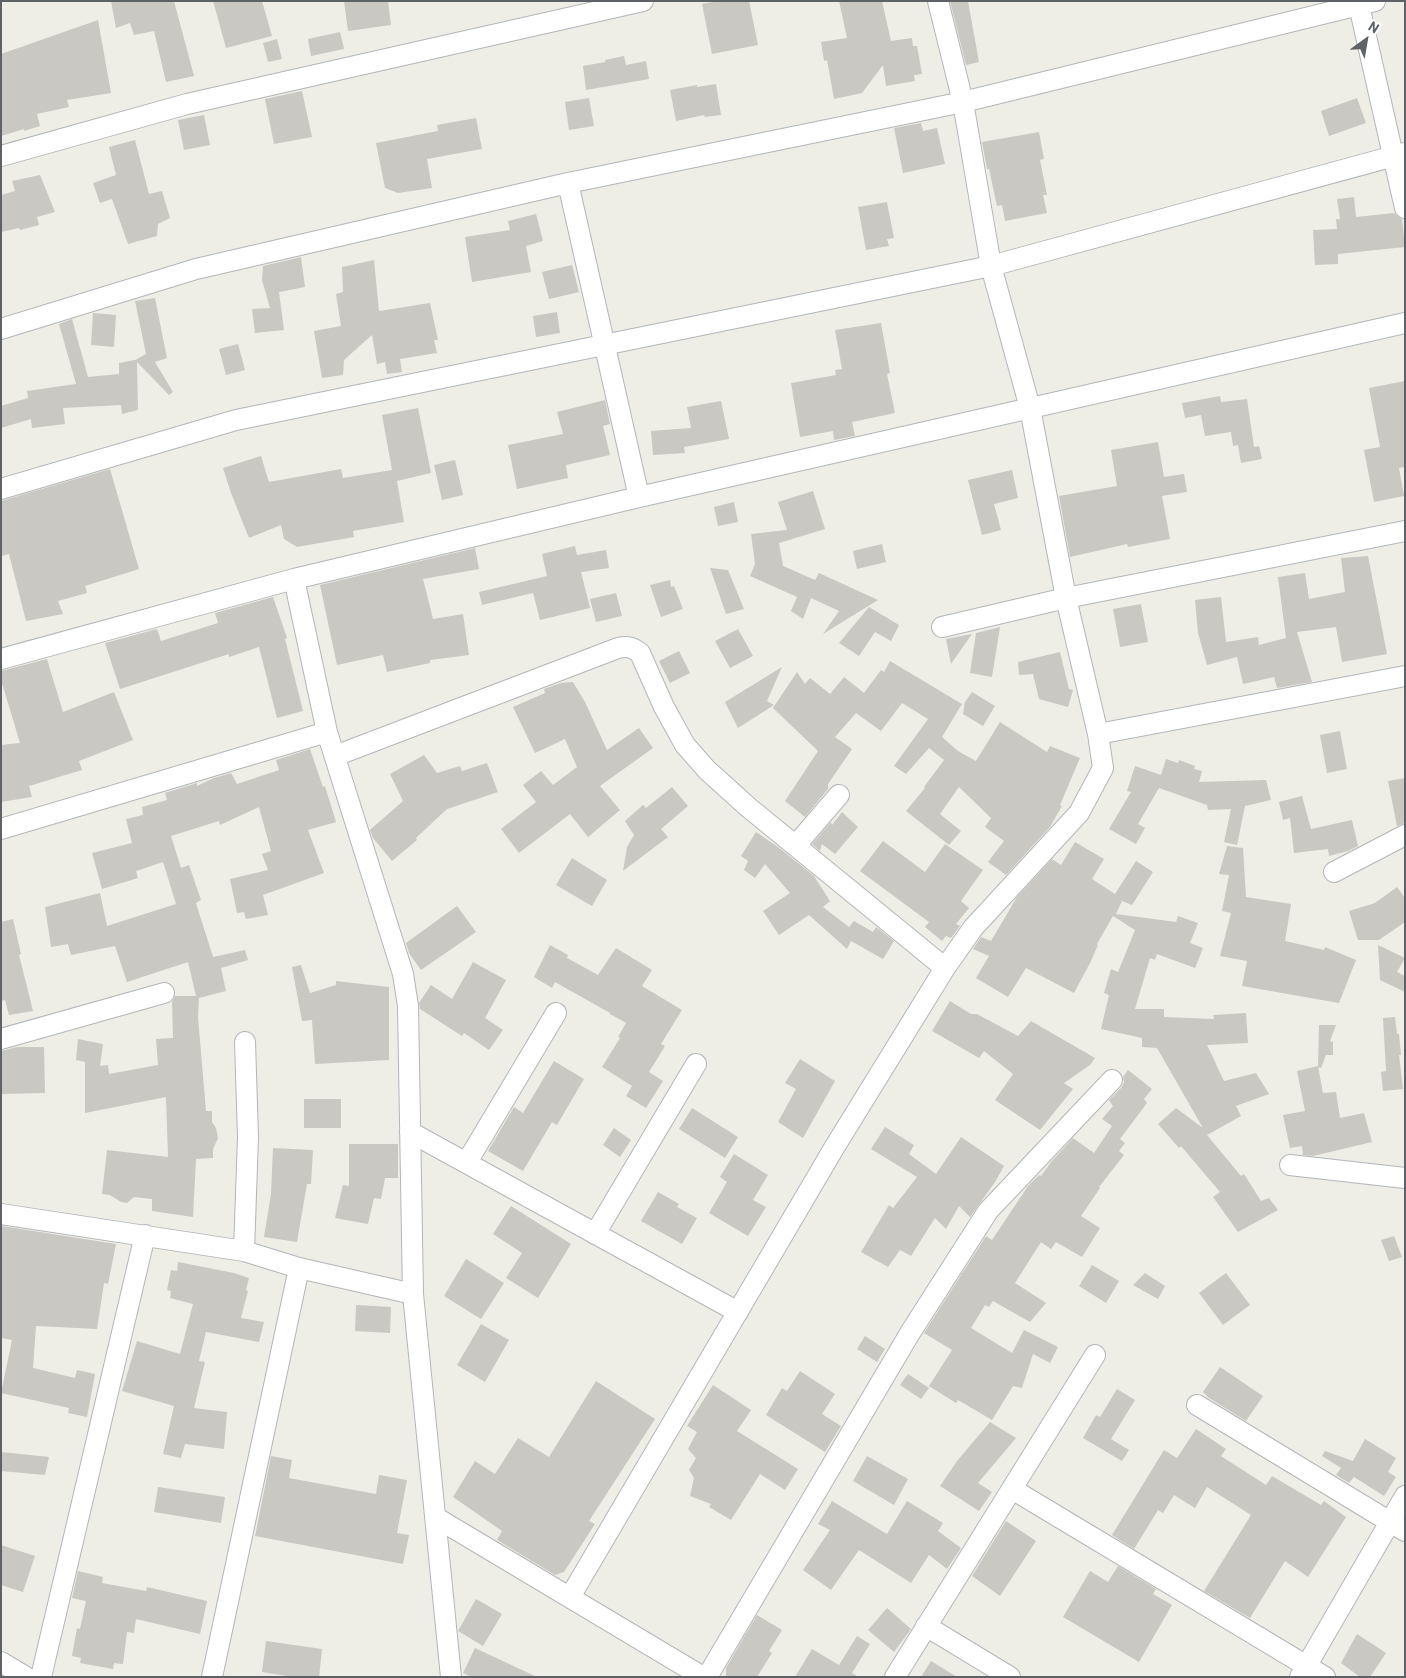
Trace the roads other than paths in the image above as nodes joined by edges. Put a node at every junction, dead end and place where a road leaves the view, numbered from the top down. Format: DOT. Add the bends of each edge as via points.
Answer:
graph roads {
  1 [pos="643,1"];
  2 [pos="938,1"];
  3 [pos="1364,2"];
  4 [pos="963,102"];
  5 [pos="1399,154"];
  6 [pos="1,156"];
  7 [pos="568,183"];
  8 [pos="1405,208"];
  9 [pos="991,266"];
  10 [pos="1405,323"];
  11 [pos="1,330"];
  12 [pos="606,344"];
  13 [pos="1030,408"];
  14 [pos="1,489"];
  15 [pos="639,497"];
  16 [pos="1405,531"];
  17 [pos="294,579"];
  18 [pos="1066,598"];
  19 [pos="942,627"];
  20 [pos="1,659"];
  21 [pos="1405,676"];
  22 [pos="327,732"];
  23 [pos="1098,734"];
  24 [pos="335,756"];
  25 [pos="839,795"];
  26 [pos="1,829"];
  27 [pos="1405,835"];
  28 [pos="796,845"];
  29 [pos="1334,872"];
  30 [pos="945,968"];
  31 [pos="164,994"];
  32 [pos="556,1013"];
  33 [pos="1,1039"];
  34 [pos="245,1042"];
  35 [pos="696,1064"];
  36 [pos="1112,1080"];
  37 [pos="410,1132"];
  38 [pos="467,1162"];
  39 [pos="1290,1164"];
  40 [pos="1405,1178"];
  41 [pos="1,1214"];
  42 [pos="596,1234"];
  43 [pos="145,1235"];
  44 [pos="244,1251"];
  45 [pos="298,1268"];
  46 [pos="413,1294"];
  47 [pos="738,1312"];
  48 [pos="1095,1355"];
  49 [pos="1197,1405"];
  50 [pos="1012,1489"];
  51 [pos="1405,1496"];
  52 [pos="435,1517"];
  53 [pos="1397,1526"];
  54 [pos="570,1597"];
  55 [pos="926,1626"];
  56 [pos="1,1662"];
  57 [pos="1303,1671"];
  58 [pos="26,1677"];
  59 [pos="41,1677"];
  60 [pos="212,1677"];
  61 [pos="450,1677"];
  62 [pos="703,1677"];
  63 [pos="707,1677"];
  64 [pos="895,1677"];
  65 [pos="1010,1677"];
  66 [pos="1325,1677"];
  1 -- 6 [label="street" via="187,104"];
  2 -- 4 [label="street"];
  3 -- 4 [label="street"];
  3 -- 5 [label="street"];
  4 -- 7 [label="street"];
  4 -- 9 [label="street"];
  5 -- 8 [label="street"];
  5 -- 9 [label="street"];
  7 -- 11 [label="street" via="196,269"];
  7 -- 12 [label="street"];
  9 -- 12 [label="street"];
  9 -- 13 [label="street"];
  10 -- 13 [label="street"];
  12 -- 14 [label="street" via="236,420"];
  12 -- 15 [label="street"];
  13 -- 15 [label="street"];
  13 -- 18 [label="street"];
  15 -- 17 [label="street"];
  16 -- 18 [label="street"];
  17 -- 20 [label="street"];
  17 -- 22 [label="street"];
  18 -- 19 [label="street"];
  18 -- 23 [label="street"];
  21 -- 23 [label="street"];
  22 -- 24 [label="street"];
  22 -- 26 [label="street"];
  23 -- 30 [label="street" via="1103,768 1079,812 973,928"];
  24 -- 28 [label="street" via="627,646 640,653 685,745 748,807"];
  24 -- 37 [label="street" via="403,974 408,1006"];
  25 -- 28 [label="street"];
  27 -- 29 [label="street"];
  28 -- 30 [label="street"];
  30 -- 47 [label="street"];
  31 -- 33 [label="street"];
  32 -- 38 [label="street"];
  34 -- 44 [label="street" via="248,1137"];
  35 -- 42 [label="street"];
  36 -- 63 [label="street" via="988,1211 910,1333"];
  37 -- 38 [label="street"];
  37 -- 46 [label="street"];
  38 -- 42 [label="street"];
  39 -- 40 [label="street"];
  41 -- 43 [label="street"];
  42 -- 47 [label="street"];
  43 -- 44 [label="street"];
  43 -- 59 [label="street"];
  44 -- 45 [label="street"];
  45 -- 46 [label="street"];
  45 -- 60 [label="street"];
  46 -- 52 [label="street"];
  47 -- 54 [label="street"];
  48 -- 50 [label="street"];
  49 -- 53 [label="street"];
  50 -- 55 [label="street"];
  50 -- 57 [label="street"];
  51 -- 53 [label="street"];
  52 -- 54 [label="street"];
  52 -- 61 [label="street"];
  53 -- 57 [label="street"];
  54 -- 62 [label="street"];
  55 -- 64 [label="street"];
  55 -- 65 [label="street"];
  56 -- 58 [label="street"];
  57 -- 66 [label="street"];
}
